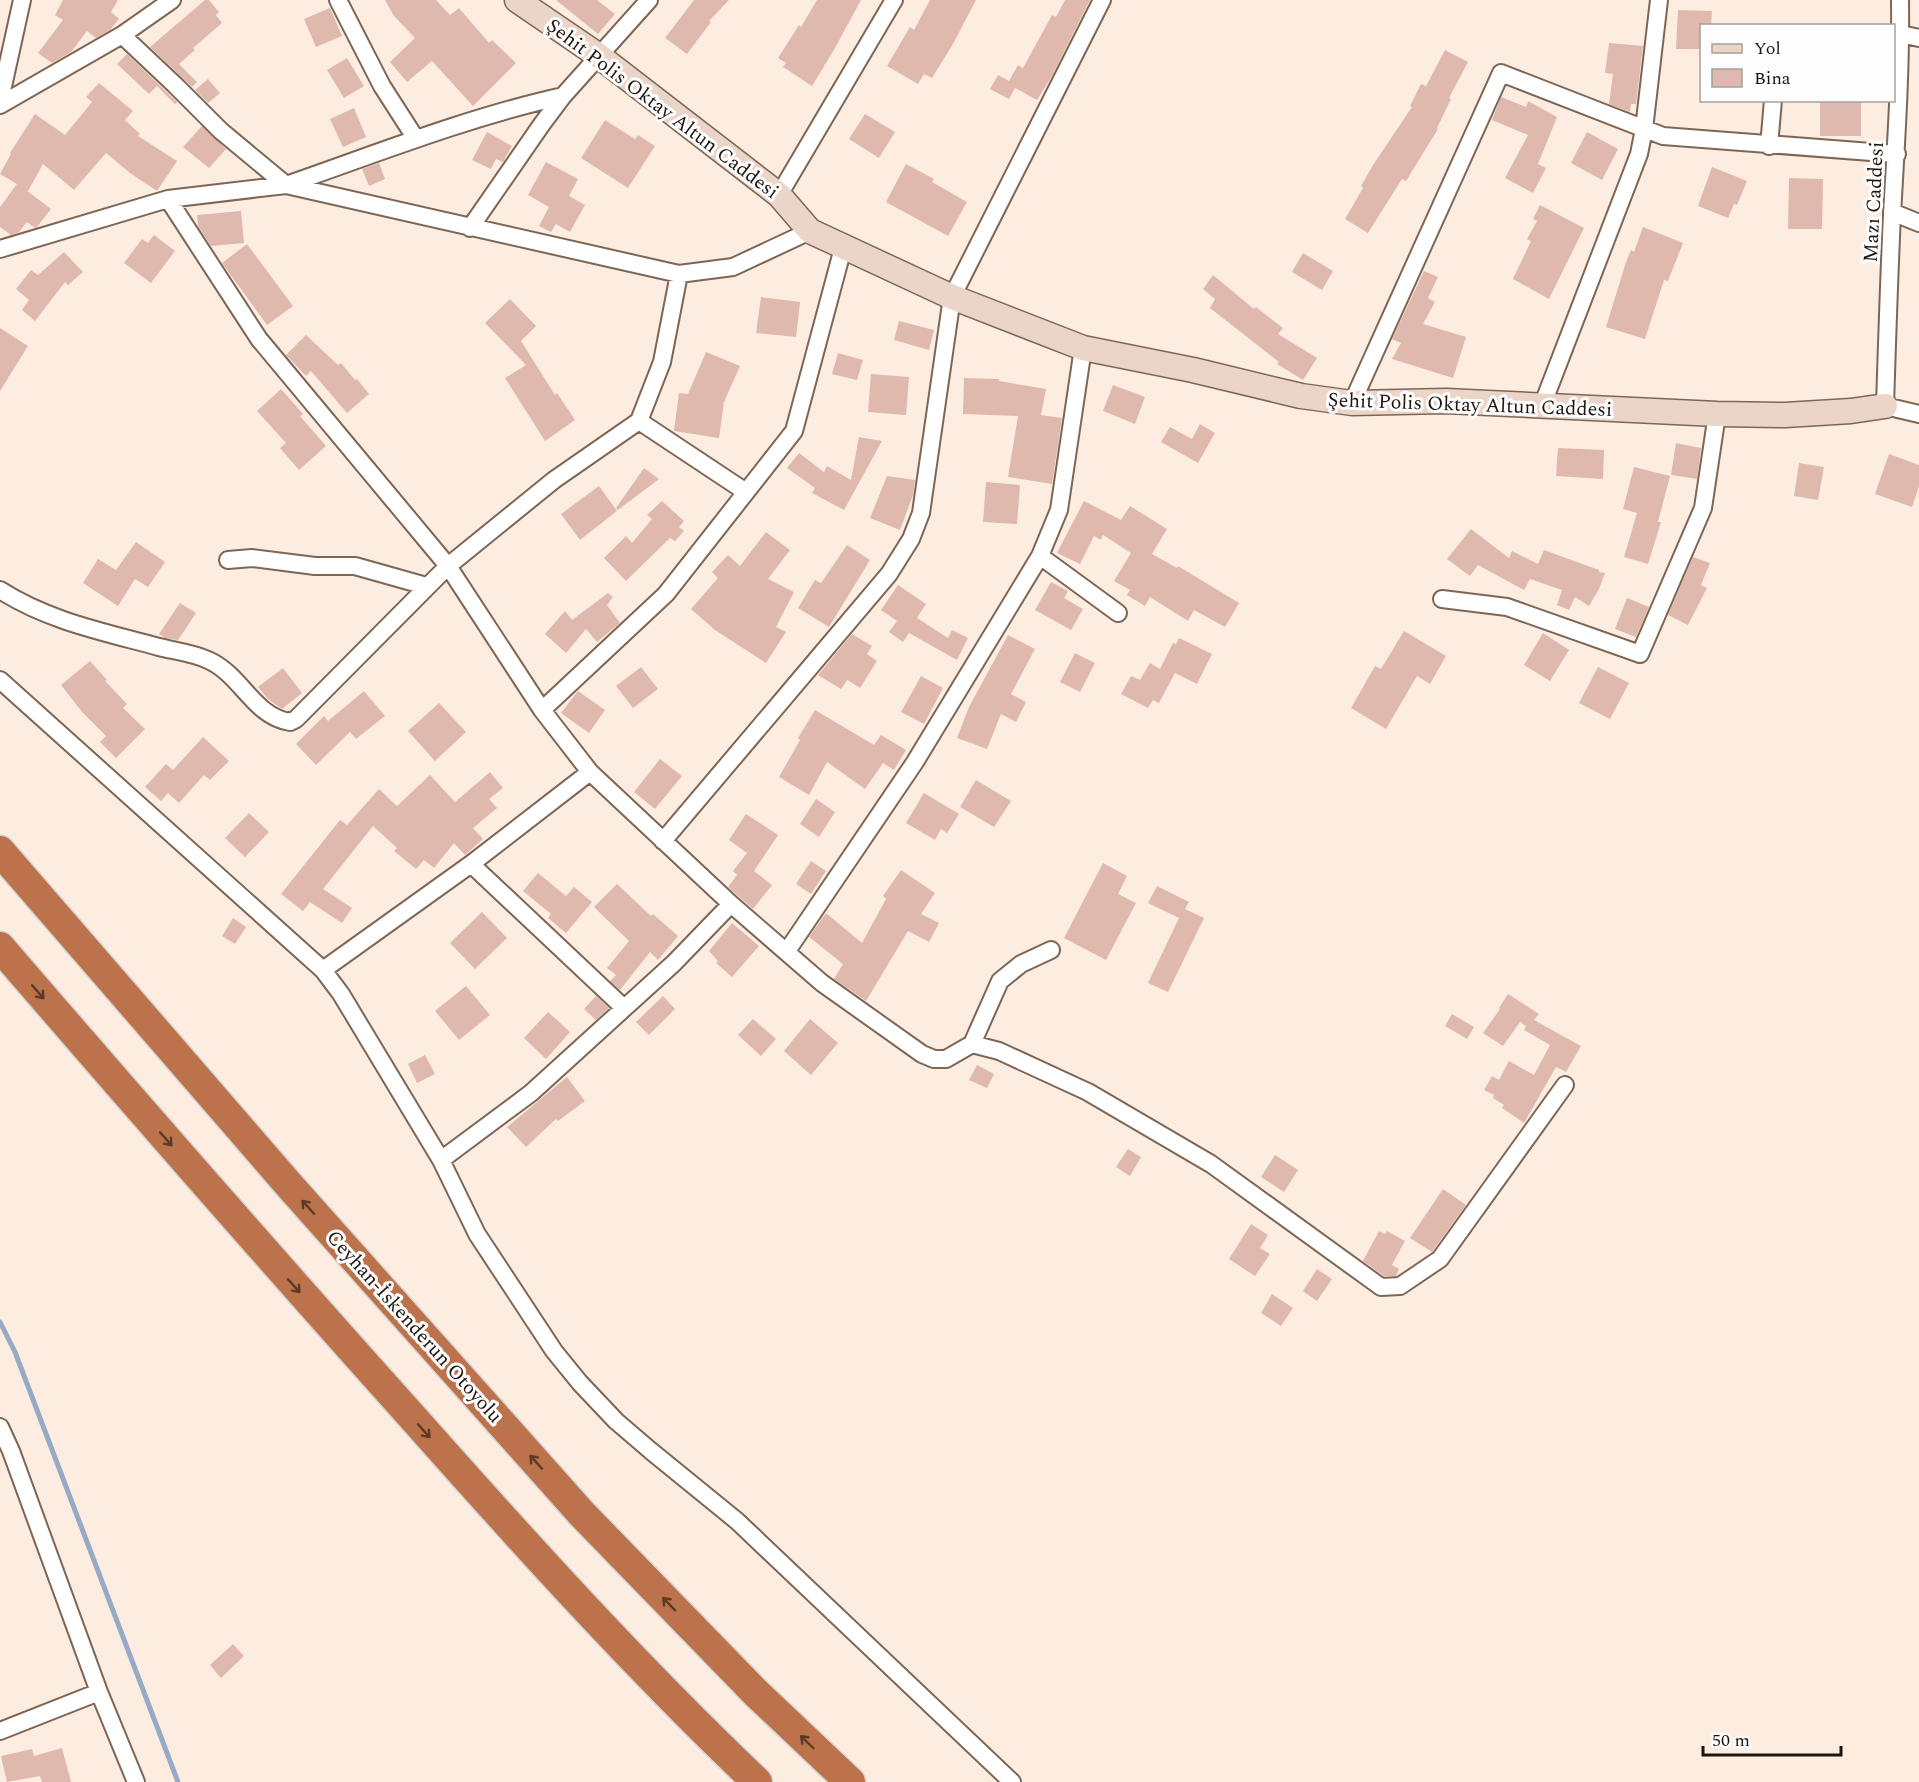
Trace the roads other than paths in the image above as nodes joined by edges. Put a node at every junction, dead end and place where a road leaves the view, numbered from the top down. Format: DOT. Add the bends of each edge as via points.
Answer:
graph roads {
  1 [pos="22,0"];
  2 [pos="172,0"];
  3 [pos="338,0"];
  4 [pos="517,0"];
  5 [pos="649,0"];
  6 [pos="894,0"];
  7 [pos="1102,0"];
  8 [pos="1659,0"];
  9 [pos="1900,0"];
  10 [pos="1901,34"];
  11 [pos="122,35"];
  12 [pos="1919,38"];
  13 [pos="599,56"];
  14 [pos="563,96"];
  15 [pos="0,100"];
  16 [pos="1773,102"];
  17 [pos="0,105"];
  18 [pos="1644,129"];
  19 [pos="416,139"];
  20 [pos="1769,146"];
  21 [pos="1897,154"];
  22 [pos="286,186"];
  23 [pos="779,195"];
  24 [pos="168,199"];
  25 [pos="1892,212"];
  26 [pos="1919,223"];
  27 [pos="470,228"];
  28 [pos="810,231"];
  29 [pos="843,248"];
  30 [pos="0,249"];
  31 [pos="679,274"];
  32 [pos="952,297"];
  33 [pos="1083,348"];
  34 [pos="1353,403"];
  35 [pos="1542,406"];
  36 [pos="1885,406"];
  37 [pos="1717,414"];
  38 [pos="1919,414"];
  39 [pos="639,421"];
  40 [pos="746,492"];
  41 [pos="1040,556"];
  42 [pos="228,560"];
  43 [pos="448,566"];
  44 [pos="426,586"];
  45 [pos="0,590"];
  46 [pos="1442,599"];
  47 [pos="1118,613"];
  48 [pos="0,680"];
  49 [pos="542,710"];
  50 [pos="590,772"];
  51 [pos="663,841"];
  52 [pos="0,851"];
  53 [pos="471,864"];
  54 [pos="731,904"];
  55 [pos="0,947"];
  56 [pos="1051,950"];
  57 [pos="787,951"];
  58 [pos="322,969"];
  59 [pos="624,1008"];
  60 [pos="972,1044"];
  61 [pos="1565,1084"];
  62 [pos="441,1160"];
  63 [pos="0,1426"];
  64 [pos="5,1455"];
  65 [pos="99,1692"];
  66 [pos="0,1731"];
  67 [pos="136,1782"];
  68 [pos="757,1782"];
  69 [pos="850,1782"];
  70 [pos="1012,1782"];
  1 -- 15 [label="street"];
  2 -- 11 [label="street"];
  3 -- 19 [label="street" via="382,86"];
  4 -- 13 [label="street, Şehit Polis Oktay Altun Caddesi"];
  5 -- 13 [label="street"];
  6 -- 23 [label="street"];
  7 -- 32 [label="street"];
  8 -- 18 [label="street"];
  9 -- 10 [label="street, Mazı Caddesi"];
  10 -- 12 [label="street"];
  10 -- 21 [label="street, Mazı Caddesi"];
  11 -- 17 [label="street"];
  11 -- 22 [label="street" via="221,131"];
  13 -- 14 [label="street"];
  13 -- 23 [label="street, Şehit Polis Oktay Altun Caddesi"];
  14 -- 19 [label="street"];
  14 -- 27 [label="street"];
  16 -- 20 [label="street"];
  18 -- 20 [label="street" via="1663,136"];
  18 -- 34 [label="street" via="1500,73"];
  18 -- 35 [label="street" via="1639,154"];
  19 -- 22 [label="street"];
  20 -- 21 [label="street"];
  21 -- 25 [label="street, Mazı Caddesi"];
  22 -- 24 [label="street"];
  22 -- 27 [label="street"];
  23 -- 28 [label="street, Şehit Polis Oktay Altun Caddesi"];
  24 -- 30 [label="street"];
  24 -- 43 [label="street" via="259,339"];
  25 -- 26 [label="street"];
  25 -- 36 [label="street, Mazı Caddesi"];
  27 -- 31 [label="street"];
  28 -- 29 [label="street, Şehit Polis Oktay Altun Caddesi"];
  28 -- 31 [label="street" via="733,267"];
  29 -- 32 [label="street, Şehit Polis Oktay Altun Caddesi"];
  29 -- 40 [label="street" via="794,431"];
  31 -- 39 [label="street" via="662,362"];
  32 -- 33 [label="street, Şehit Polis Oktay Altun Caddesi"];
  32 -- 51 [label="street" via="921,513 911,539 889,574"];
  33 -- 34 [label="street, Şehit Polis Oktay Altun Caddesi" via="1301,396"];
  33 -- 41 [label="street" via="1059,510"];
  34 -- 35 [label="street, Şehit Polis Oktay Altun Caddesi" via="1446,401"];
  35 -- 37 [label="street, Şehit Polis Oktay Altun Caddesi"];
  36 -- 37 [label="street, Şehit Polis Oktay Altun Caddesi" via="1785,415"];
  36 -- 38 [label="street"];
  37 -- 46 [label="street" via="1703,508 1640,654 1508,607"];
  39 -- 40 [label="street"];
  39 -- 43 [label="street" via="554,480"];
  40 -- 49 [label="street" via="666,594"];
  41 -- 47 [label="street"];
  41 -- 57 [label="street" via="915,762"];
  42 -- 44 [label="street" via="252,558 315,566 356,566"];
  43 -- 44 [label="street"];
  43 -- 49 [label="street"];
  44 -- 45 [label="street" via="290,722 263,712 230,674 208,660 56,619"];
  48 -- 58 [label="street"];
  49 -- 50 [label="street"];
  50 -- 51 [label="street"];
  50 -- 53 [label="street"];
  51 -- 54 [label="street"];
  69 -- 52 [label="highway, Ceyhan-İskenderun Otoyolu, one-way" via="756,1693 582,1514 297,1194"];
  53 -- 58 [label="street"];
  53 -- 59 [label="street"];
  54 -- 57 [label="street"];
  54 -- 59 [label="street"];
  55 -- 68 [label="highway, one-way" via="241,1227 538,1557"];
  56 -- 60 [label="street" via="1021,964 1000,981"];
  57 -- 60 [label="street" via="822,983 922,1054 946,1059"];
  58 -- 62 [label="street"];
  59 -- 62 [label="street" via="531,1093"];
  60 -- 61 [label="street" via="999,1051 1088,1092 1211,1164 1381,1287 1400,1286 1440,1259"];
  62 -- 70 [label="street" via="477,1234 554,1351 580,1383 642,1443 736,1521"];
  63 -- 64 [label="street"];
  64 -- 65 [label="street"];
  65 -- 66 [label="street"];
  65 -- 67 [label="street"];
}
